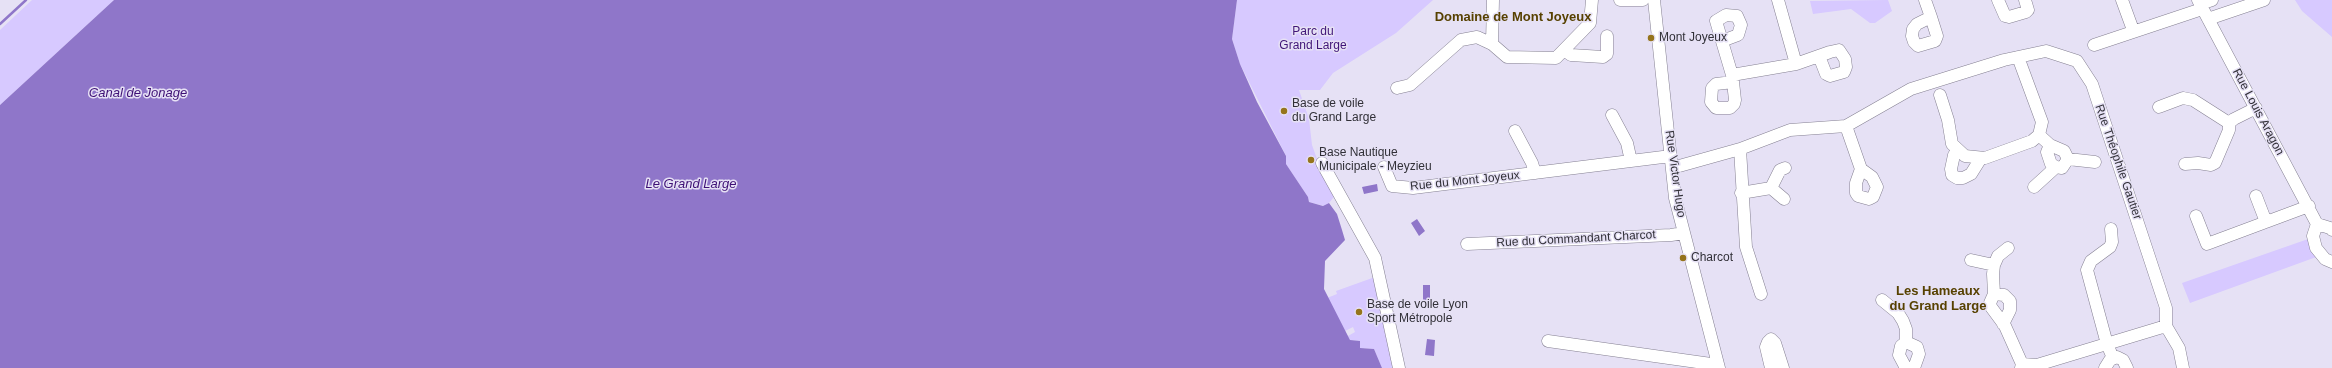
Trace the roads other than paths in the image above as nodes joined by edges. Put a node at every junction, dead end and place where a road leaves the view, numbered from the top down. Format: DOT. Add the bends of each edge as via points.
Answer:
graph roads {
  1 [pos="1493,0"];
  2 [pos="1592,0"];
  3 [pos="1620,0"];
  4 [pos="1643,0"];
  5 [pos="1654,0"];
  6 [pos="1778,0"];
  7 [pos="1925,0"];
  8 [pos="1998,0"];
  9 [pos="2025,0"];
  10 [pos="2122,0"];
  11 [pos="2212,0"];
  12 [pos="2264,0"];
  13 [pos="2202,8"];
  14 [pos="1931,17"];
  15 [pos="2133,30"];
  16 [pos="1607,36"];
  17 [pos="1722,41"];
  18 [pos="1492,44"];
  19 [pos="2094,45"];
  20 [pos="1564,50"];
  21 [pos="1819,56"];
  22 [pos="2018,57"];
  23 [pos="1796,64"];
  24 [pos="1397,88"];
  25 [pos="1940,95"];
  26 [pos="2159,107"];
  27 [pos="2256,108"];
  28 [pos="1612,115"];
  29 [pos="2229,123"];
  30 [pos="1846,126"];
  31 [pos="1514,131"];
  32 [pos="2039,135"];
  33 [pos="2050,145"];
  34 [pos="1740,149"];
  35 [pos="1958,151"];
  36 [pos="1981,158"];
  37 [pos="2068,159"];
  38 [pos="1631,161"];
  39 [pos="1671,162"];
  40 [pos="2095,162"];
  41 [pos="1322,163"];
  42 [pos="2185,164"];
  43 [pos="1384,167"];
  44 [pos="2056,167"];
  45 [pos="1785,168"];
  46 [pos="1861,168"];
  47 [pos="1535,173"];
  48 [pos="2034,187"];
  49 [pos="1771,188"];
  50 [pos="1741,193"];
  51 [pos="2256,196"];
  52 [pos="1784,199"];
  53 [pos="2309,206"];
  54 [pos="2196,216"];
  55 [pos="2266,222"];
  56 [pos="2317,224"];
  57 [pos="2111,229"];
  58 [pos="2332,230"];
  59 [pos="1684,232"];
  60 [pos="1467,244"];
  61 [pos="2008,248"];
  62 [pos="1971,260"];
  63 [pos="2332,262"];
  64 [pos="1994,265"];
  65 [pos="1762,294"];
  66 [pos="1994,294"];
  67 [pos="1882,300"];
  68 [pos="2003,324"];
  69 [pos="2166,326"];
  70 [pos="1548,341"];
  71 [pos="1906,342"];
  72 [pos="2107,344"];
  73 [pos="2113,358"];
  74 [pos="1719,366"];
  75 [pos="2021,366"];
  76 [pos="1399,368"];
  77 [pos="1771,368"];
  78 [pos="1783,368"];
  79 [pos="1906,368"];
  80 [pos="1914,368"];
  81 [pos="2106,368"];
  82 [pos="2127,368"];
  83 [pos="2183,368"];
  1 -- 18 [label="street"];
  2 -- 20 [label="street" via="1590,23"];
  3 -- 4 [label="street"];
  5 -- 39 [label="street, Rue Victor Hugo"];
  6 -- 23 [label="street"];
  7 -- 14 [label="street"];
  8 -- 9 [label="street" via="2005,16 2009,17 2028,10"];
  10 -- 15 [label="street"];
  11 -- 13 [label="street"];
  12 -- 13 [label="street"];
  13 -- 15 [label="street"];
  13 -- 27 [label="street, Rue Louis Aragon"];
  15 -- 19 [label="street"];
  16 -- 20 [label="street" via="1607,54 1603,57 1571,56"];
  17 -- 23 [label="street" via="1732,78"];
  18 -- 20 [label="street" via="1507,57 1556,58"];
  18 -- 24 [label="street" via="1477,37 1461,40 1410,85"];
  21 -- 23 [label="street"];
  22 -- 30 [label="street, Rue Théophile Gautier" via="1911,89"];
  22 -- 32 [label="street" via="2040,114 2042,122"];
  22 -- 69 [label="street, Rue Théophile Gautier" via="2046,51 2077,61 2092,84 2166,308"];
  25 -- 35 [label="street" via="1952,144"];
  26 -- 29 [label="street" via="2183,98 2193,100"];
  27 -- 29 [label="street"];
  27 -- 53 [label="street, Rue Louis Aragon"];
  28 -- 38 [label="street" via="1627,143"];
  29 -- 42 [label="street" via="2229,130 2215,163"];
  30 -- 34 [label="street, Rue du Mont Joyeux" via="1790,130"];
  30 -- 46 [label="street"];
  31 -- 47 [label="street, Rue du Mont Joyeux"];
  32 -- 33 [label="street"];
  32 -- 36 [label="street" via="2032,141"];
  33 -- 37 [label="street" via="2064,151"];
  33 -- 44 [label="street" via="2048,159"];
  34 -- 39 [label="street, Rue du Mont Joyeux"];
  34 -- 50 [label="street"];
  35 -- 36 [label="street" via="1965,156"];
  35 -- 36 [label="street" via="1954,155 1951,169 1952,175 1956,178 1971,174"];
  37 -- 40 [label="street, Rue Théophile Gautier"];
  37 -- 44 [label="street" via="2062,168"];
  38 -- 39 [label="street, Rue du Mont Joyeux"];
  38 -- 47 [label="street, Rue du Mont Joyeux"];
  39 -- 59 [label="street, Rue Victor Hugo" via="1675,198"];
  41 -- 76 [label="street" via="1375,258"];
  43 -- 47 [label="street, Rue du Mont Joyeux" via="1392,186 1412,188"];
  44 -- 48 [label="street"];
  45 -- 49 [label="street" via="1780,170"];
  49 -- 50 [label="street"];
  49 -- 52 [label="street"];
  50 -- 65 [label="street" via="1746,248"];
  51 -- 55 [label="street"];
  53 -- 55 [label="street"];
  53 -- 56 [label="street, Rue Louis Aragon"];
  54 -- 55 [label="street" via="2207,244"];
  56 -- 58 [label="street"];
  56 -- 63 [label="street" via="2313,236 2316,248 2325,259"];
  57 -- 72 [label="street" via="2110,247 2091,261 2087,270"];
  59 -- 60 [label="street, Rue du Commandant Charcot" via="1671,235"];
  59 -- 74 [label="street, Rue Victor Hugo"];
  61 -- 64 [label="street" via="1998,256"];
  62 -- 64 [label="street"];
  64 -- 66 [label="street"];
  66 -- 68 [label="street" via="1991,307"];
  66 -- 68 [label="street" via="2004,295 2010,301 2010,310"];
  67 -- 71 [label="street" via="1898,313 1903,321"];
  68 -- 75 [label="street"];
  69 -- 72 [label="street"];
  69 -- 83 [label="street" via="2179,348"];
  70 -- 74 [label="street"];
  71 -- 79 [label="street" via="1899,355"];
  71 -- 80 [label="street" via="1917,347 1919,354"];
  72 -- 73 [label="street"];
  72 -- 75 [label="street" via="2036,365"];
  73 -- 81 [label="street" via="2107,362"];
  73 -- 82 [label="street" via="2123,360"];
  77 -- 78 [label="street" via="1766,347 1771,340 1775,343"];
}
